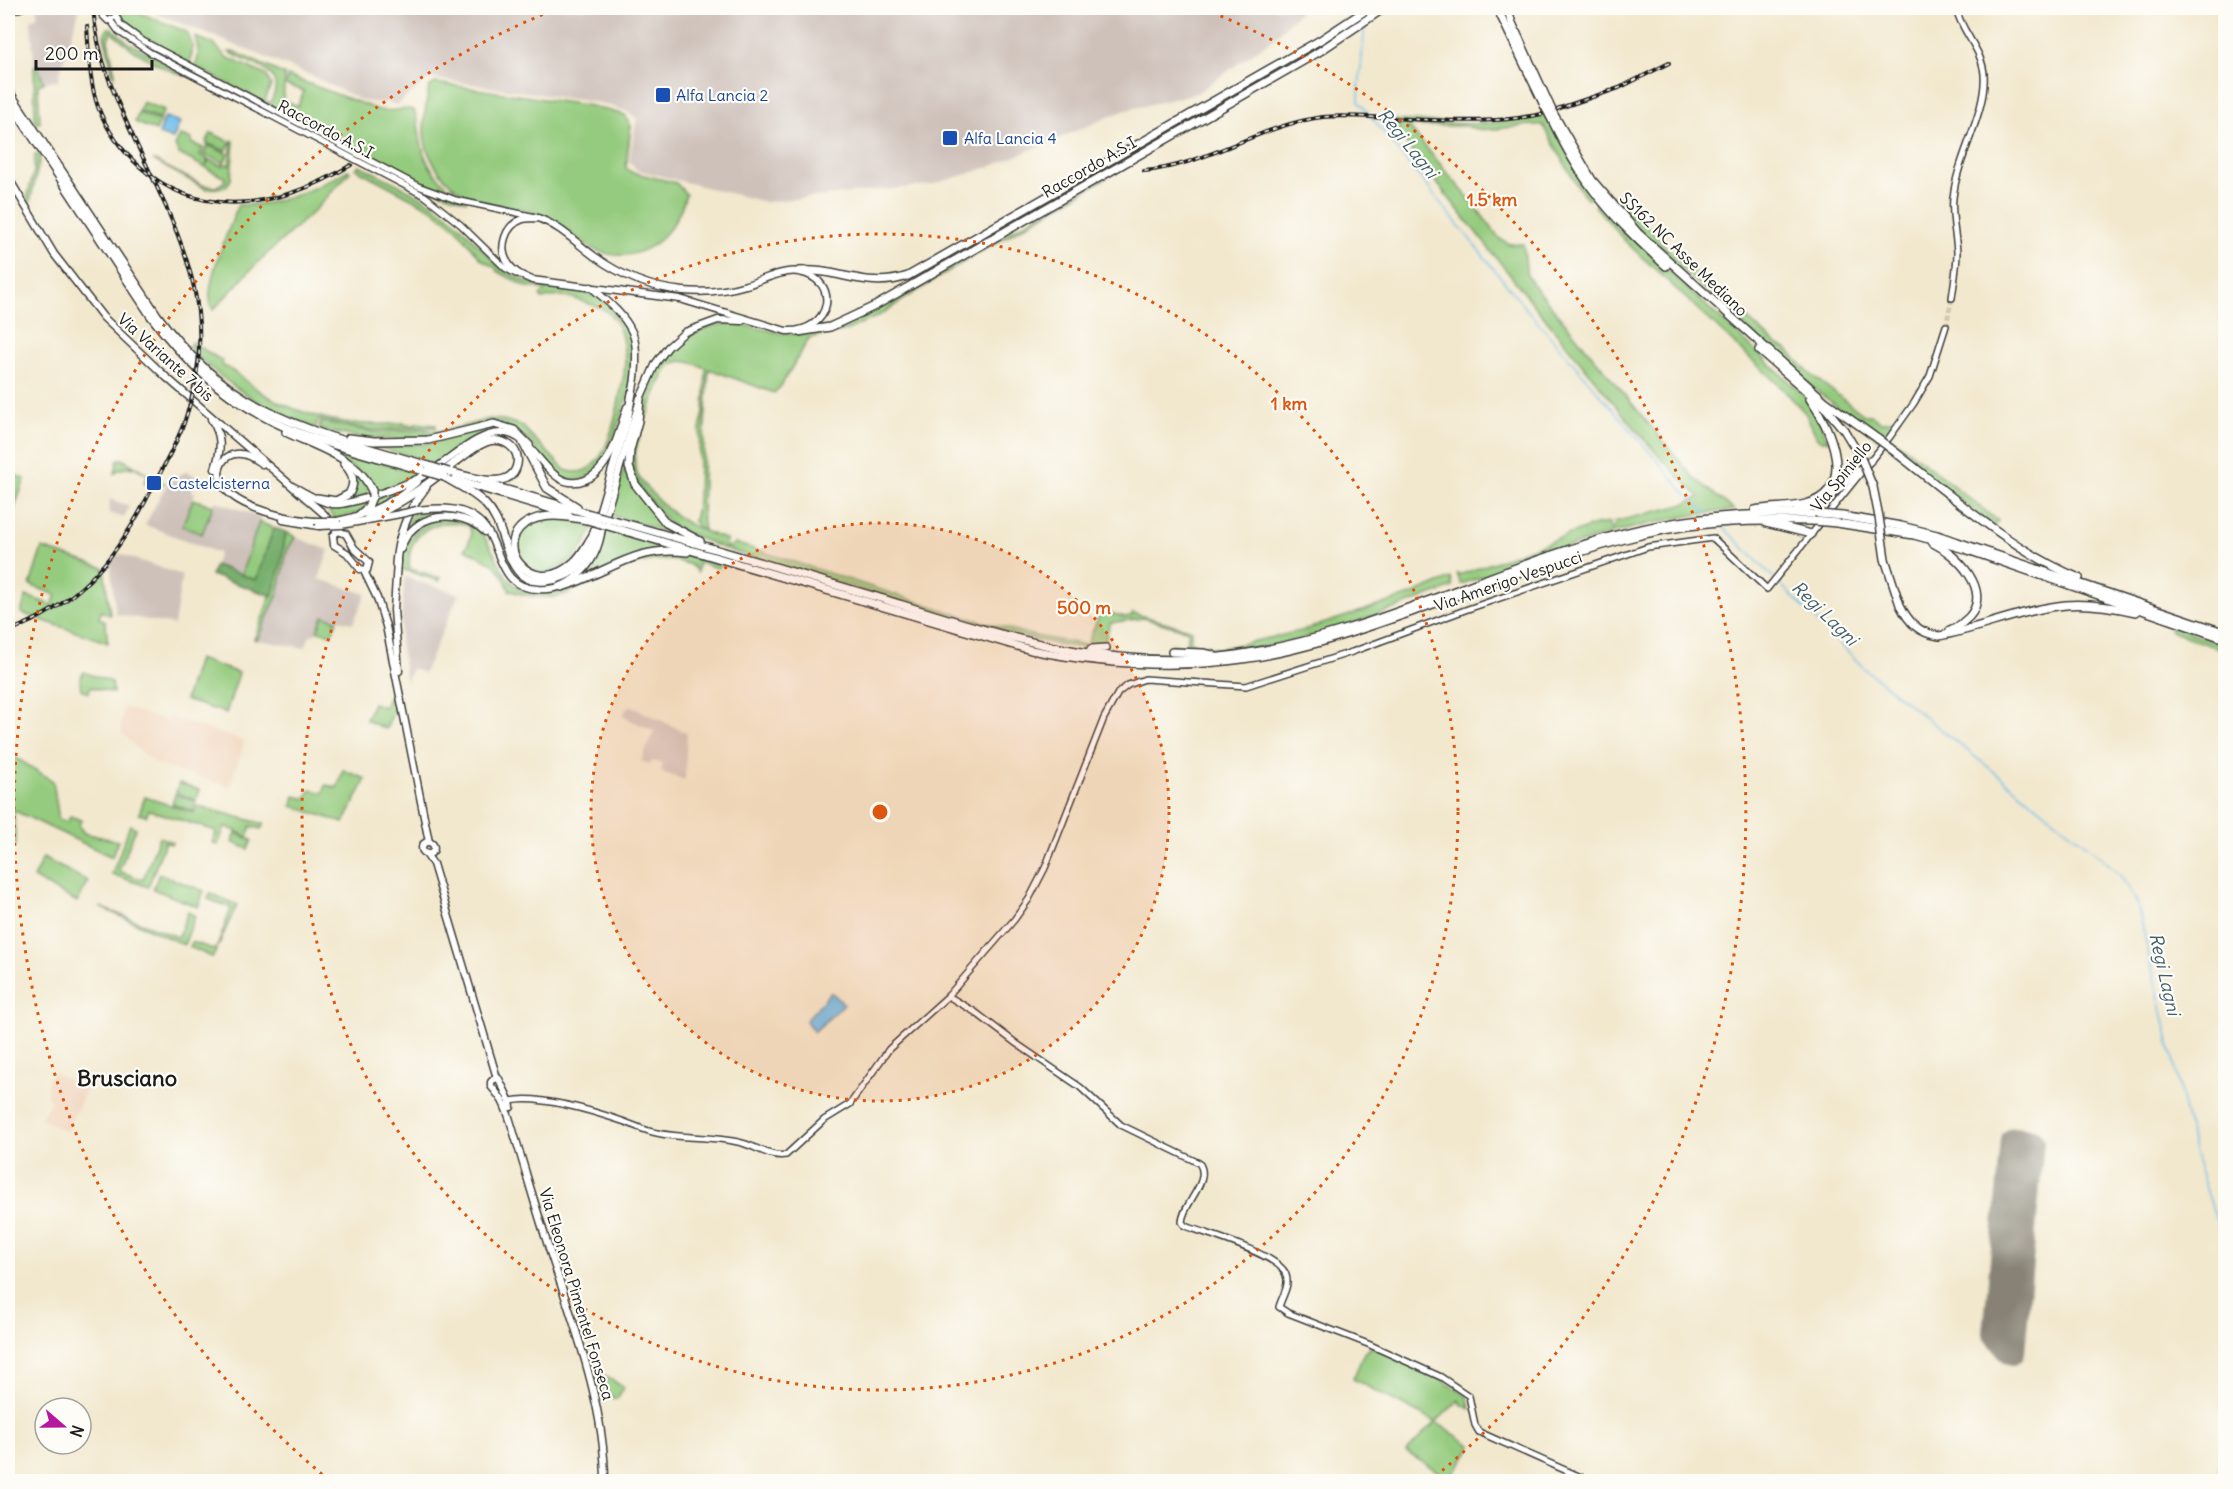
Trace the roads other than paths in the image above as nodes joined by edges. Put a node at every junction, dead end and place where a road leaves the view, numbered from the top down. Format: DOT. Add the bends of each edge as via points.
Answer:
graph roads {
  1 [pos="22,8"];
  2 [pos="103,8"];
  3 [pos="113,8"];
  4 [pos="1369,8"];
  5 [pos="1384,8"];
  6 [pos="1497,8"];
  7 [pos="1507,8"];
  8 [pos="1956,8"];
  9 [pos="8,12"];
  10 [pos="113,19"];
  11 [pos="8,90"];
  12 [pos="8,99"];
  13 [pos="1547,104"];
  14 [pos="8,177"];
  15 [pos="1611,207"];
  16 [pos="538,218"];
  17 [pos="799,272"];
  18 [pos="520,275"];
  19 [pos="590,287"];
  20 [pos="1952,298"];
  21 [pos="749,321"];
  22 [pos="1946,326"];
  23 [pos="798,332"];
  24 [pos="177,345"];
  25 [pos="183,352"];
  26 [pos="1805,392"];
  27 [pos="632,393"];
  28 [pos="640,399"];
  29 [pos="1825,401"];
  30 [pos="248,408"];
  31 [pos="206,412"];
  32 [pos="1845,429"];
  33 [pos="309,430"];
  34 [pos="520,439"];
  35 [pos="529,444"];
  36 [pos="335,456"];
  37 [pos="1870,461"];
  38 [pos="426,471"];
  39 [pos="447,475"];
  40 [pos="432,480"];
  41 [pos="287,481"];
  42 [pos="294,487"];
  43 [pos="317,498"];
  44 [pos="1777,513"];
  45 [pos="1737,514"];
  46 [pos="359,515"];
  47 [pos="589,517"];
  48 [pos="367,519"];
  49 [pos="1840,519"];
  50 [pos="1749,520"];
  51 [pos="1694,522"];
  52 [pos="316,524"];
  53 [pos="338,526"];
  54 [pos="601,531"];
  55 [pos="1811,534"];
  56 [pos="1914,535"];
  57 [pos="497,553"];
  58 [pos="716,553"];
  59 [pos="396,564"];
  60 [pos="364,570"];
  61 [pos="562,587"];
  62 [pos="1769,587"];
  63 [pos="2103,590"];
  64 [pos="1458,592"];
  65 [pos="1901,604"];
  66 [pos="2162,617"];
  67 [pos="2226,633"];
  68 [pos="2226,639"];
  69 [pos="1054,648"];
  70 [pos="1106,648"];
  71 [pos="1172,652"];
  72 [pos="1218,657"];
  73 [pos="400,692"];
  74 [pos="426,843"];
  75 [pos="434,851"];
  76 [pos="426,854"];
  77 [pos="432,864"];
  78 [pos="948,996"];
  79 [pos="509,1105"];
  80 [pos="605,1482"];
  81 [pos="1592,1482"];
  1 -- 9 [label="street"];
  2 -- 10 [label="street" via="104,19"];
  3 -- 10 [label="street"];
  4 -- 17 [label="highway, Raccordo A.S.I" via="908,276 871,282 816,271"];
  5 -- 23 [label="highway, Raccordo A.S.I" via="1341,38 875,306 830,327"];
  6 -- 13 [label="highway, SS162 NC Asse Mediano"];
  7 -- 13 [label="highway, SS162 NC Asse Mediano"];
  8 -- 20 [label="street" via="1984,75 1980,106 1953,198 1957,255"];
  10 -- 16 [label="street, Raccordo A.S.I" via="143,41 418,186 456,200"];
  10 -- 18 [label="street, Raccordo A.S.I" via="119,32 151,53 435,203 505,268"];
  11 -- 24 [label="highway"];
  12 -- 24 [label="highway" via="151,316"];
  13 -- 15 [label="highway, SS162 NC Asse Mediano, bridge" via="1571,156"];
  14 -- 31 [label="main road, Via Variante 7 bis" via="54,254 96,308 159,372"];
  15 -- 26 [label="highway, SS162 NC Asse Mediano" via="1638,240"];
  15 -- 29 [label="highway, SS162 NC Asse Mediano"];
  16 -- 17 [label="main road" via="570,236 611,268 654,286 716,291"];
  16 -- 18 [label="main road" via="523,219 512,225 506,235 503,249 508,263"];
  17 -- 23 [label="main road" via="819,282 826,300 821,319"];
  18 -- 19 [label="main road" via="551,284"];
  19 -- 21 [label="main road" via="680,299"];
  19 -- 27 [label="main road" via="612,305 633,333 636,363"];
  21 -- 23 [label="main road"];
  21 -- 28 [label="main road" via="717,320 685,332 656,363"];
  22 -- 37 [label="street, Via Spiniello" via="1930,376 1914,404"];
  24 -- 25 [label="highway"];
  25 -- 30 [label="highway" via="215,386"];
  25 -- 33 [label="highway" via="238,396"];
  26 -- 32 [label="highway"];
  26 -- 45 [label="highway" via="1829,435 1837,464 1834,483 1807,504"];
  27 -- 35 [label="main road" via="603,466 583,481 561,480"];
  27 -- 47 [label="highway" via="593,535 584,549 576,561 551,575 532,574 520,566 513,553 514,539 521,527 546,516"];
  28 -- 54 [label="main road"];
  28 -- 58 [label="highway" via="630,450 636,484 666,523"];
  29 -- 32 [label="highway"];
  29 -- 63 [label="highway, bridge" via="1996,529 2054,568"];
  30 -- 36 [label="highway"];
  30 -- 38 [label="highway" via="298,433"];
  31 -- 41 [label="main road, Via Variante 7 bis"];
  31 -- 52 [label="main road" via="220,435 215,473 223,490 268,516"];
  32 -- 65 [label="highway, bridge" via="1873,487 1885,559"];
  33 -- 35 [label="highway" via="374,441 417,440 494,424 514,430"];
  33 -- 38 [label="highway"];
  34 -- 35 [label="main road"];
  34 -- 38 [label="main road" via="505,432 484,437"];
  34 -- 47 [label="highway" via="547,488"];
  36 -- 43 [label="highway" via="351,473 351,489 336,501"];
  36 -- 46 [label="highway" via="368,482 372,494 368,507"];
  37 -- 44 [label="highway" via="1820,504"];
  37 -- 55 [label="street, Via Spiniello"];
  38 -- 39 [label="highway, bridge"];
  38 -- 43 [label="main road" via="344,504"];
  38 -- 46 [label="main road" via="379,508"];
  39 -- 40 [label="highway" via="500,482 516,470 517,456 507,442 487,441"];
  39 -- 47 [label="highway"];
  39 -- 54 [label="highway" via="486,504 499,523 516,569 525,577 551,581 579,566"];
  40 -- 48 [label="highway" via="395,507"];
  40 -- 59 [label="highway" via="407,516"];
  41 -- 42 [label="main road, Via Variante 7 bis"];
  41 -- 52 [label="main road" via="241,453 223,461 218,472 225,489 244,503"];
  42 -- 43 [label="main road"];
  42 -- 53 [label="main road, Via Variante 7 bis"];
  44 -- 45 [label="highway"];
  44 -- 49 [label="highway, bridge"];
  45 -- 51 [label="highway"];
  46 -- 53 [label="main road"];
  47 -- 58 [label="highway, bridge"];
  48 -- 53 [label="main road"];
  48 -- 57 [label="main road, bridge" via="417,510 468,513 490,534"];
  49 -- 50 [label="highway, bridge"];
  49 -- 56 [label="highway"];
  49 -- 63 [label="highway" via="1901,526 1937,535"];
  50 -- 51 [label="highway"];
  50 -- 55 [label="highway"];
  51 -- 64 [label="highway" via="1616,535"];
  52 -- 53 [label="main road, bridge"];
  53 -- 60 [label="main road, Via Variante 7 bis" via="369,562"];
  53 -- 60 [label="main road, Via Variante 7 bis" via="334,545"];
  54 -- 61 [label="main road" via="599,547 589,566"];
  55 -- 62 [label="street, Via Spiniello"];
  56 -- 65 [label="highway" via="1948,552 1967,571 1975,587 1975,605 1954,630 1930,632 1917,625"];
  56 -- 66 [label="highway"];
  57 -- 59 [label="main road" via="484,530 474,522 445,515 426,520 408,533"];
  57 -- 61 [label="main road" via="510,577 519,584 531,589"];
  58 -- 61 [label="highway" via="654,550"];
  58 -- 64 [label="highway" via="1031,650 1119,664 1219,662 1281,652 1365,628"];
  58 -- 69 [label="highway"];
  59 -- 73 [label="main road" via="394,610"];
  60 -- 73 [label="main road, Via Variante 7 bis" via="386,626"];
  62 -- 78 [label="street, Via Amerigo Vespucci" via="1713,538 1648,547 1246,686 1145,679 1128,685 1118,693 1104,718 1029,899"];
  63 -- 67 [label="highway"];
  64 -- 72 [label="highway" via="1301,641"];
  65 -- 66 [label="highway" via="1915,628 1939,636 2064,606 2113,607"];
  66 -- 68 [label="highway"];
  69 -- 70 [label="highway"];
  69 -- 72 [label="highway" via="1166,660"];
  71 -- 72 [label="highway"];
  73 -- 74 [label="main road, Via Eleonora Pimentel Fonseca"];
  74 -- 75 [label="main road" via="433,845"];
  74 -- 76 [label="main road, Via Eleonora Pimentel Fonseca" via="422,850"];
  75 -- 76 [label="main road"];
  75 -- 77 [label="main road, Via Eleonora Pimentel Fonseca"];
  76 -- 77 [label="main road, Via Eleonora Pimentel Fonseca"];
  77 -- 79 [label="main road, Via Eleonora Pimentel Fonseca" via="497,1078"];
  78 -- 79 [label="street" via="889,1049 847,1106 824,1120 793,1151 781,1156 723,1138 654,1133 542,1100 527,1098"];
  78 -- 81 [label="street" via="1080,1087 1121,1125 1199,1163 1202,1177 1182,1222 1255,1251 1284,1270 1287,1285 1279,1307 1441,1377 1469,1396 1479,1432"];
  79 -- 80 [label="main road, Via Eleonora Pimentel Fonseca" via="509,1117 596,1406 604,1447"];
}
